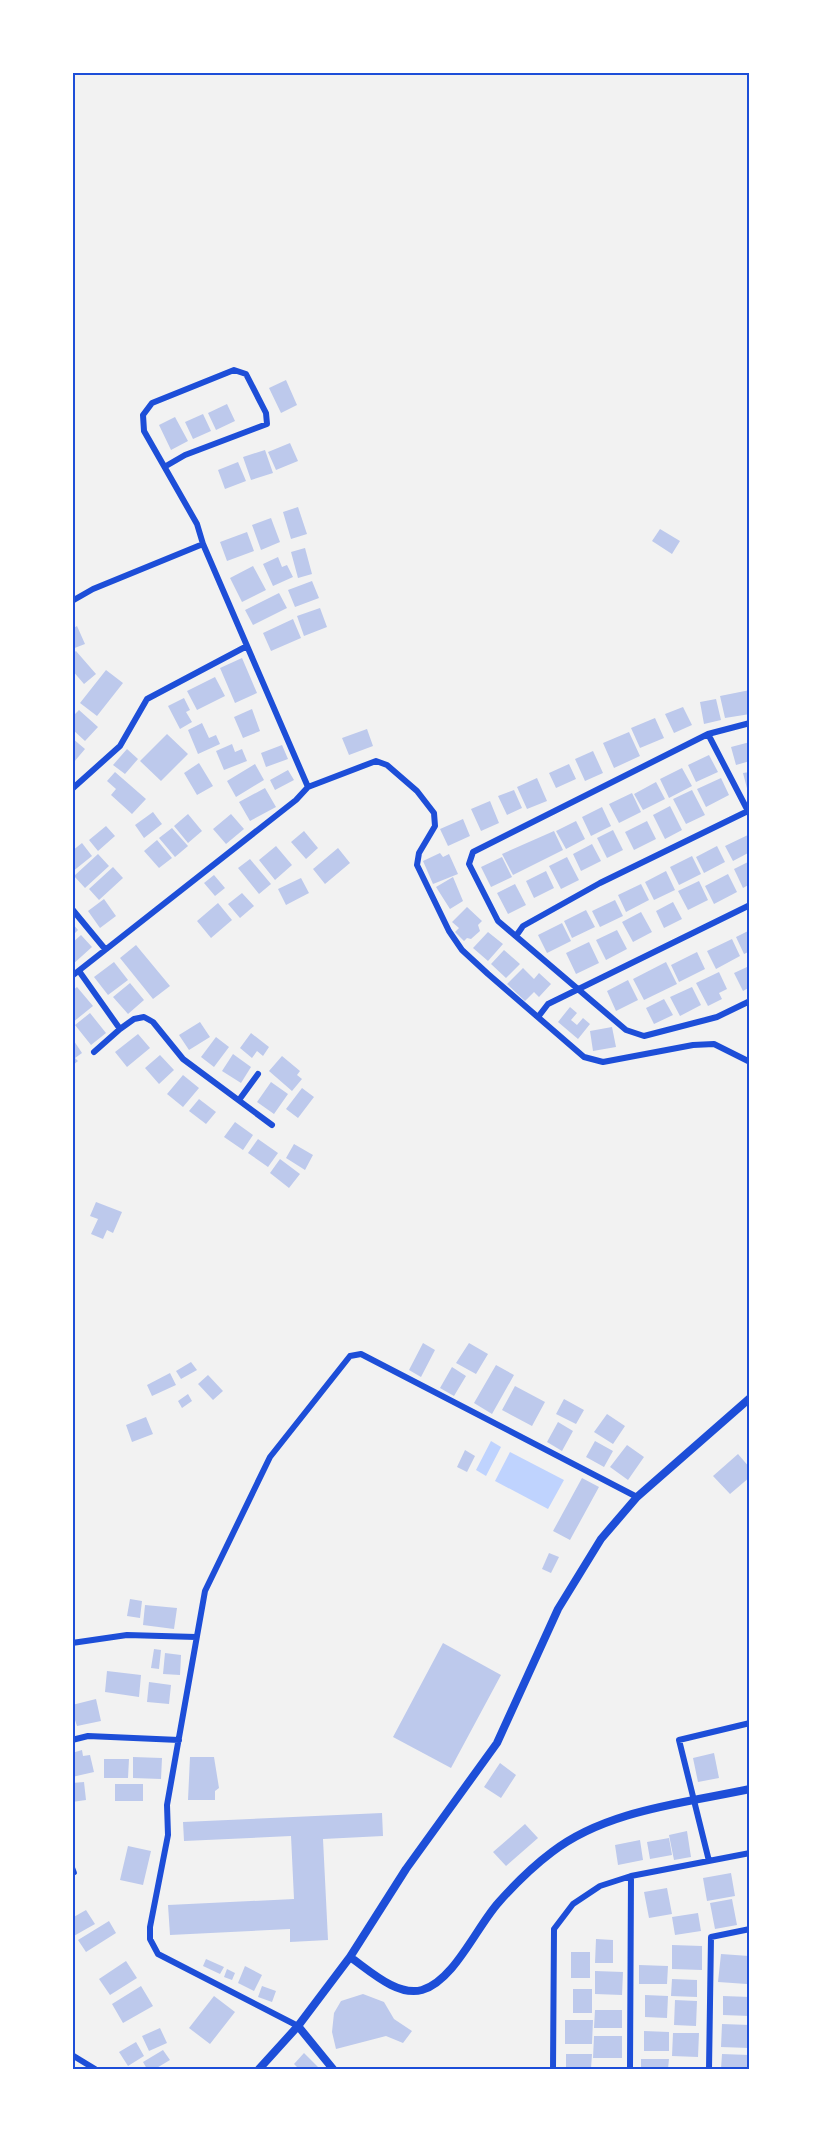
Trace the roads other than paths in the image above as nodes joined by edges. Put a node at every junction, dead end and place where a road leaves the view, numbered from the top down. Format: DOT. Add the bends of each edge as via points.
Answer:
graph roads {
  1 [pos="166,466"];
  2 [pos="203,544"];
  3 [pos="72,601"];
  4 [pos="247,646"];
  5 [pos="750,723"];
  6 [pos="708,734"];
  7 [pos="308,787"];
  8 [pos="72,789"];
  9 [pos="749,812"];
  10 [pos="750,905"];
  11 [pos="72,909"];
  12 [pos="516,936"];
  13 [pos="105,949"];
  14 [pos="79,970"];
  15 [pos="72,976"];
  16 [pos="579,989"];
  17 [pos="750,1001"];
  18 [pos="538,1017"];
  19 [pos="120,1029"];
  20 [pos="93,1052"];
  21 [pos="750,1062"];
  22 [pos="258,1074"];
  23 [pos="239,1100"];
  24 [pos="272,1125"];
  25 [pos="750,1398"];
  26 [pos="637,1497"];
  27 [pos="196,1636"];
  28 [pos="72,1643"];
  29 [pos="750,1723"];
  30 [pos="72,1740"];
  31 [pos="178,1740"];
  32 [pos="750,1789"];
  33 [pos="694,1801"];
  34 [pos="750,1853"];
  35 [pos="709,1861"];
  36 [pos="72,1865"];
  37 [pos="75,1873"];
  38 [pos="631,1876"];
  39 [pos="750,1929"];
  40 [pos="350,1957"];
  41 [pos="298,2026"];
  42 [pos="72,2055"];
  43 [pos="95,2069"];
  44 [pos="259,2069"];
  45 [pos="333,2069"];
  46 [pos="553,2069"];
  47 [pos="630,2069"];
  48 [pos="709,2069"];
  1 -- 1 [label="street" via="267,424 266,413 246,374 234,370 152,403 143,415 144,431"];
  1 -- 2 [label="street" via="197,524"];
  2 -- 3 [label="street"];
  2 -- 4 [label="street"];
  4 -- 7 [label="street"];
  4 -- 8 [label="street" via="147,699 120,746"];
  5 -- 6 [label="street"];
  6 -- 9 [label="street"];
  6 -- 12 [label="street" via="472,852 468,864 498,921"];
  7 -- 13 [label="street"];
  7 -- 18 [label="street" via="376,761 387,765 417,791 434,813 435,826 419,852 417,865 449,932 462,950"];
  9 -- 12 [label="street" via="600,883 522,926"];
  10 -- 16 [label="street"];
  11 -- 13 [label="street"];
  12 -- 16 [label="street"];
  13 -- 14 [label="street"];
  14 -- 15 [label="street"];
  14 -- 19 [label="street"];
  16 -- 17 [label="street" via="626,1030 644,1036 717,1017"];
  16 -- 18 [label="street" via="548,1004"];
  18 -- 21 [label="street" via="584,1057 603,1062 714,1044"];
  19 -- 20 [label="street"];
  19 -- 23 [label="street" via="134,1019 144,1017 153,1022 183,1059"];
  22 -- 23 [label="street"];
  23 -- 24 [label="street"];
  25 -- 26 [label="street"];
  26 -- 27 [label="street" via="361,1354 350,1356 270,1456 205,1591"];
  26 -- 40 [label="street" via="601,1539 558,1608 497,1743 406,1869"];
  27 -- 28 [label="street" via="127,1635"];
  27 -- 31 [label="street"];
  29 -- 33 [label="street" via="679,1740"];
  30 -- 31 [label="street" via="88,1736"];
  31 -- 41 [label="street" via="167,1805 168,1835 150,1939 158,1954"];
  32 -- 33 [label="street"];
  33 -- 35 [label="street"];
  33 -- 40 [label="street" via="620,1819 579,1834 553,1851 497,1904 442,1980 422,1990 406,1992"];
  34 -- 35 [label="street"];
  35 -- 38 [label="street"];
  36 -- 37 [label="lane"];
  38 -- 46 [label="street" via="600,1886 573,1904 554,1929"];
  38 -- 47 [label="street"];
  39 -- 48 [label="street" via="711,1937"];
  40 -- 41 [label="street"];
  41 -- 44 [label="street"];
  41 -- 45 [label="street"];
  42 -- 43 [label="street"];
}
